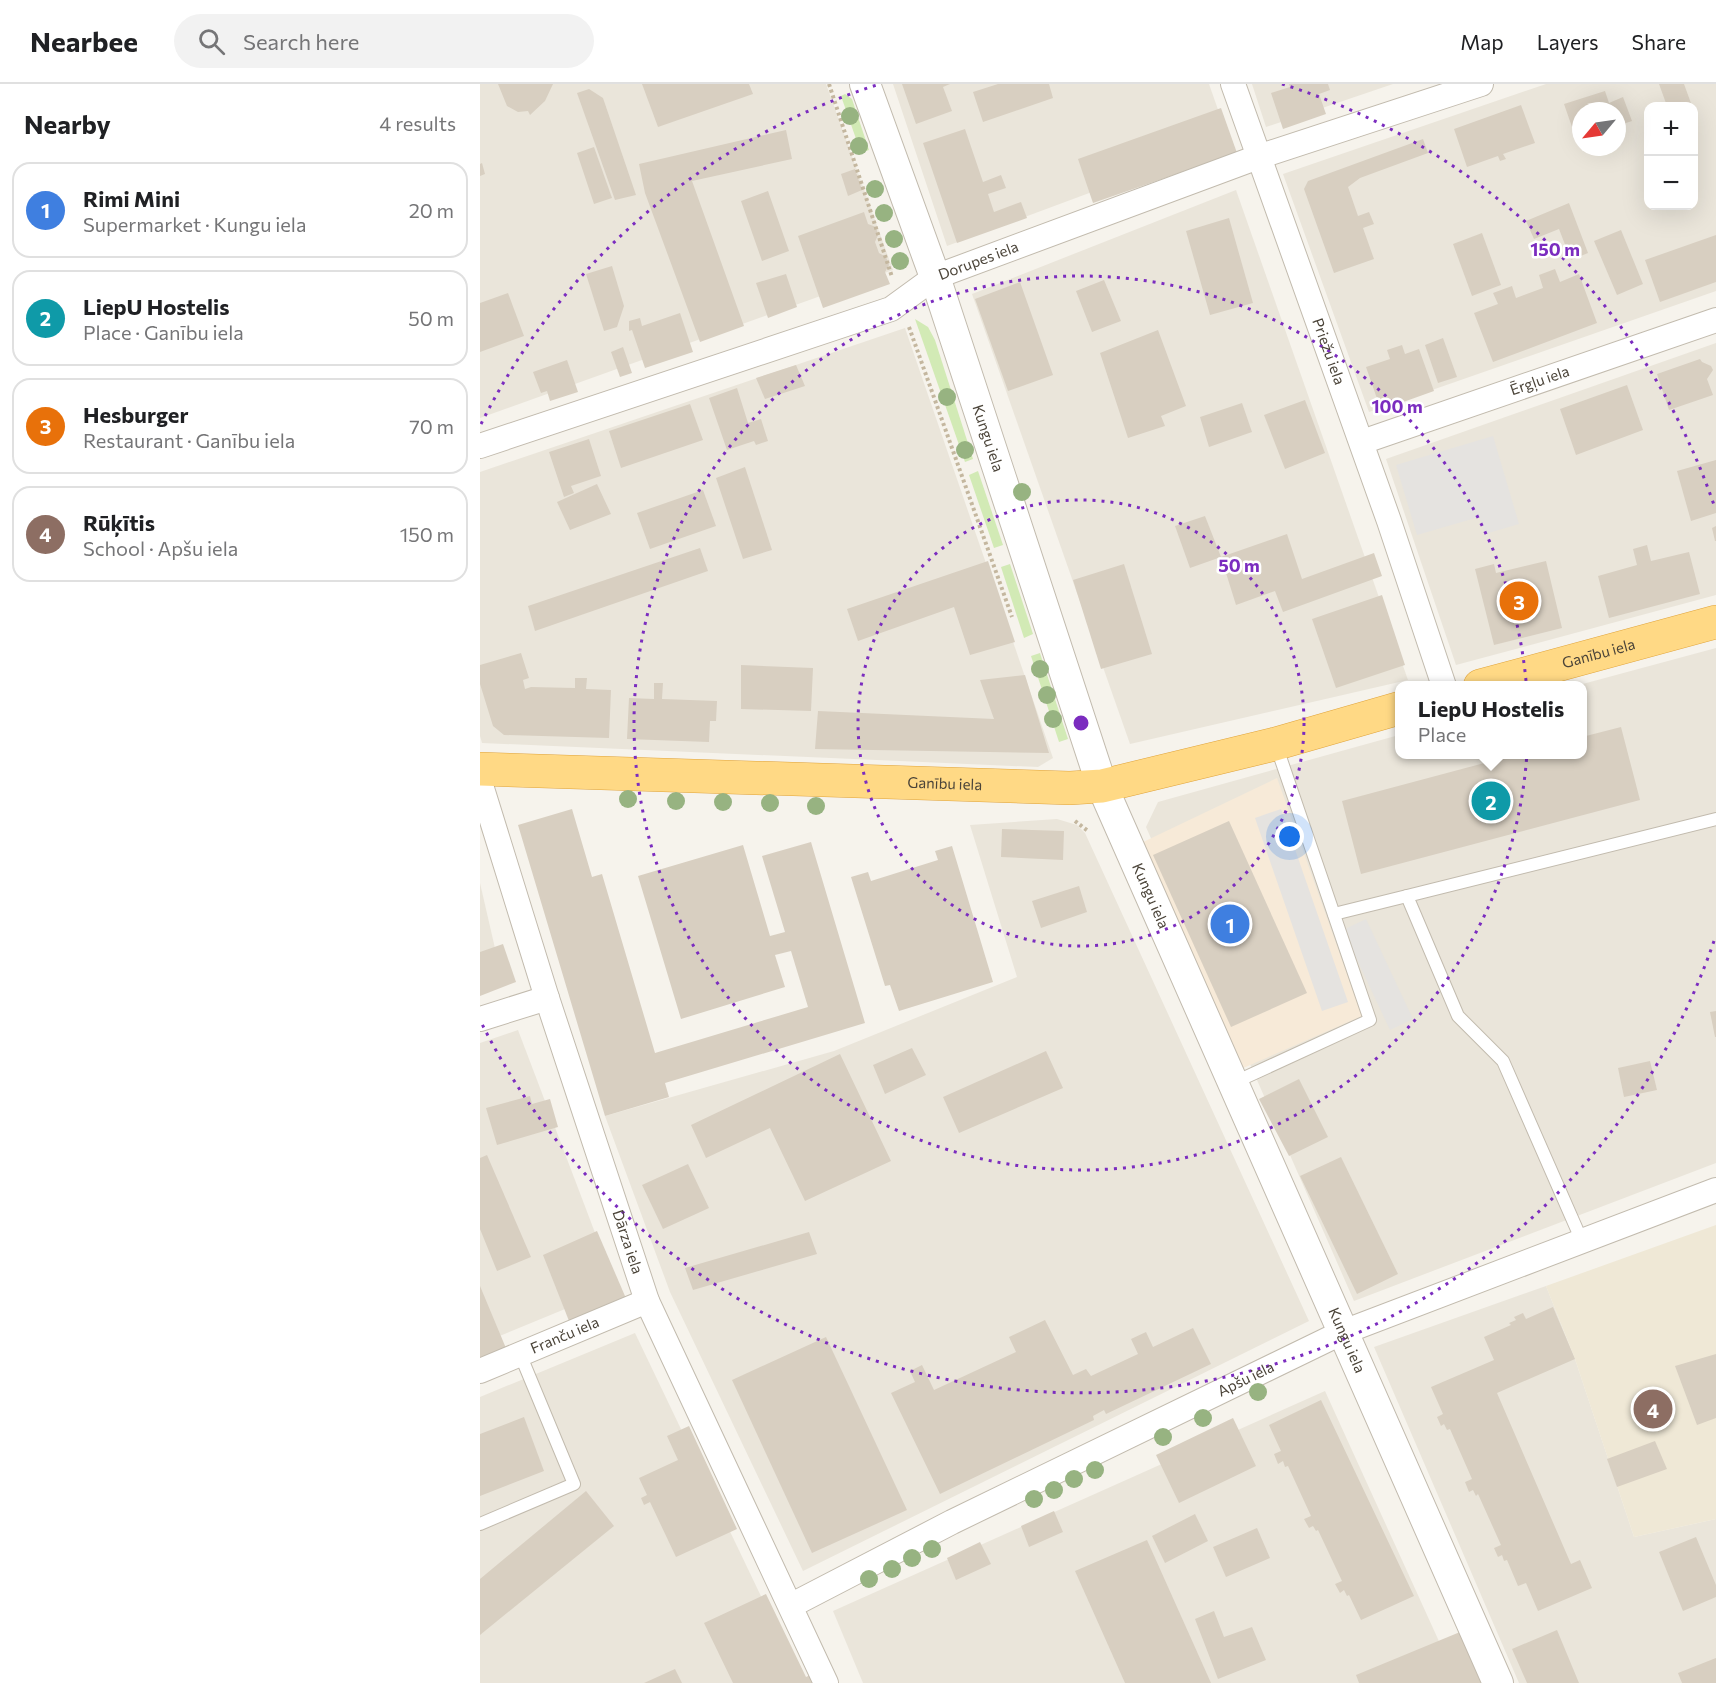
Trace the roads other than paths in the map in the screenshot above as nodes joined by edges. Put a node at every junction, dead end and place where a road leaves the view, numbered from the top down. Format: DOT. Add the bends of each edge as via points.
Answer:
graph roads {
  1 [pos="865,84"];
  2 [pos="1233,84"];
  3 [pos="1481,84"];
  4 [pos="1258,157"];
  5 [pos="935,277"];
  6 [pos="1716,320"];
  7 [pos="1362,442"];
  8 [pos="480,446"];
  9 [pos="1716,622"];
  10 [pos="1442,681"];
  11 [pos="1498,681"];
  12 [pos="1395,709"];
  13 [pos="1275,744"];
  14 [pos="480,770"];
  15 [pos="480,782"];
  16 [pos="1101,786"];
  17 [pos="1716,819"];
  18 [pos="1407,896"];
  19 [pos="1334,914"];
  20 [pos="547,998"];
  21 [pos="480,1019"];
  22 [pos="1232,1084"];
  23 [pos="1716,1190"];
  24 [pos="1582,1241"];
  25 [pos="647,1301"];
  26 [pos="1341,1333"];
  27 [pos="520,1354"];
  28 [pos="480,1371"];
  29 [pos="480,1524"];
  30 [pos="792,1605"];
  31 [pos="826,1683"];
  32 [pos="1498,1683"];
  1 -- 5 [label="street, Kungu iela"];
  2 -- 4 [label="street, Priežu iela"];
  3 -- 4 [label="street, Dorupes iela"];
  4 -- 5 [label="street, Dorupes iela"];
  4 -- 7 [label="street, Priežu iela"];
  5 -- 8 [label="street, Dorupes iela" via="891,309"];
  5 -- 16 [label="street, Kungu iela"];
  6 -- 7 [label="street, Ērgļu iela"];
  7 -- 10 [label="street, Priežu iela"];
  9 -- 11 [label="highway, Ganību iela"];
  12 -- 13 [label="highway, Ganību iela"];
  13 -- 16 [label="highway, Ganību iela"];
  13 -- 19 [label="lane"];
  14 -- 16 [label="highway, Ganību iela" via="1018,788"];
  15 -- 20 [label="street, Dārza iela"];
  16 -- 22 [label="street, Kungu iela"];
  17 -- 18 [label="lane"];
  18 -- 19 [label="lane"];
  18 -- 24 [label="lane" via="1458,1016 1503,1061"];
  19 -- 22 [label="lane" via="1370,1020"];
  20 -- 21 [label="street"];
  20 -- 25 [label="street, Dārza iela"];
  22 -- 26 [label="street, Kungu iela"];
  23 -- 24 [label="street, Apšu iela"];
  24 -- 26 [label="street, Apšu iela"];
  25 -- 27 [label="street, Franču iela"];
  25 -- 30 [label="street, Dārza iela"];
  26 -- 30 [label="street, Apšu iela" via="952,1522"];
  26 -- 32 [label="street, Kungu iela"];
  27 -- 28 [label="street, Franču iela"];
  27 -- 29 [label="lane" via="574,1484"];
  30 -- 31 [label="street, Dārza iela"];
}
